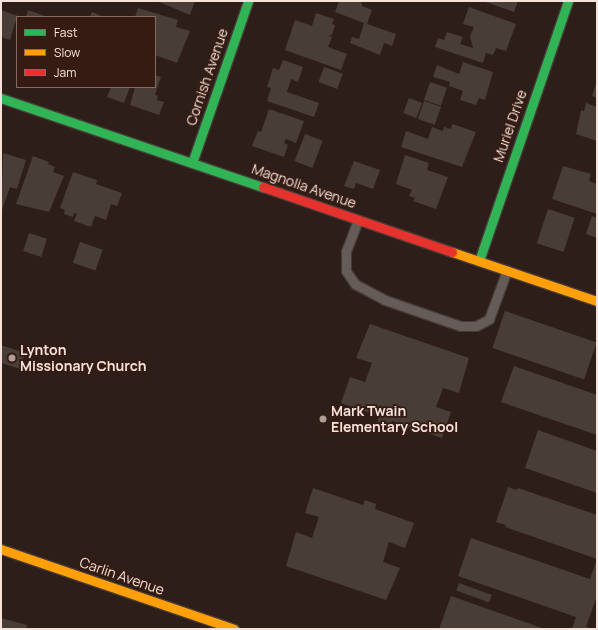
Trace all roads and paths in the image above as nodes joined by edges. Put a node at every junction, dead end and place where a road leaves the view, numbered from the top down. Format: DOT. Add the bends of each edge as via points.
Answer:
graph roads {
  1 [pos="248,1"];
  2 [pos="568,1"];
  3 [pos="1,98"];
  4 [pos="192,163"];
  5 [pos="358,220"];
  6 [pos="479,261"];
  7 [pos="507,270"];
  8 [pos="597,301"];
  9 [pos="1,549"];
  10 [pos="234,629"];
  1 -- 4 [label="street, Cornish Avenue"];
  2 -- 6 [label="street, Muriel Drive"];
  3 -- 4 [label="street, Magnolia Avenue"];
  4 -- 5 [label="street, Magnolia Avenue"];
  5 -- 6 [label="street, Magnolia Avenue"];
  5 -- 7 [label="lane" via="346,252 346,271 355,284 385,300 460,326 476,326 489,319"];
  6 -- 7 [label="street, Magnolia Avenue"];
  7 -- 8 [label="street, Magnolia Avenue"];
  9 -- 10 [label="street, Carlin Avenue"];
}
